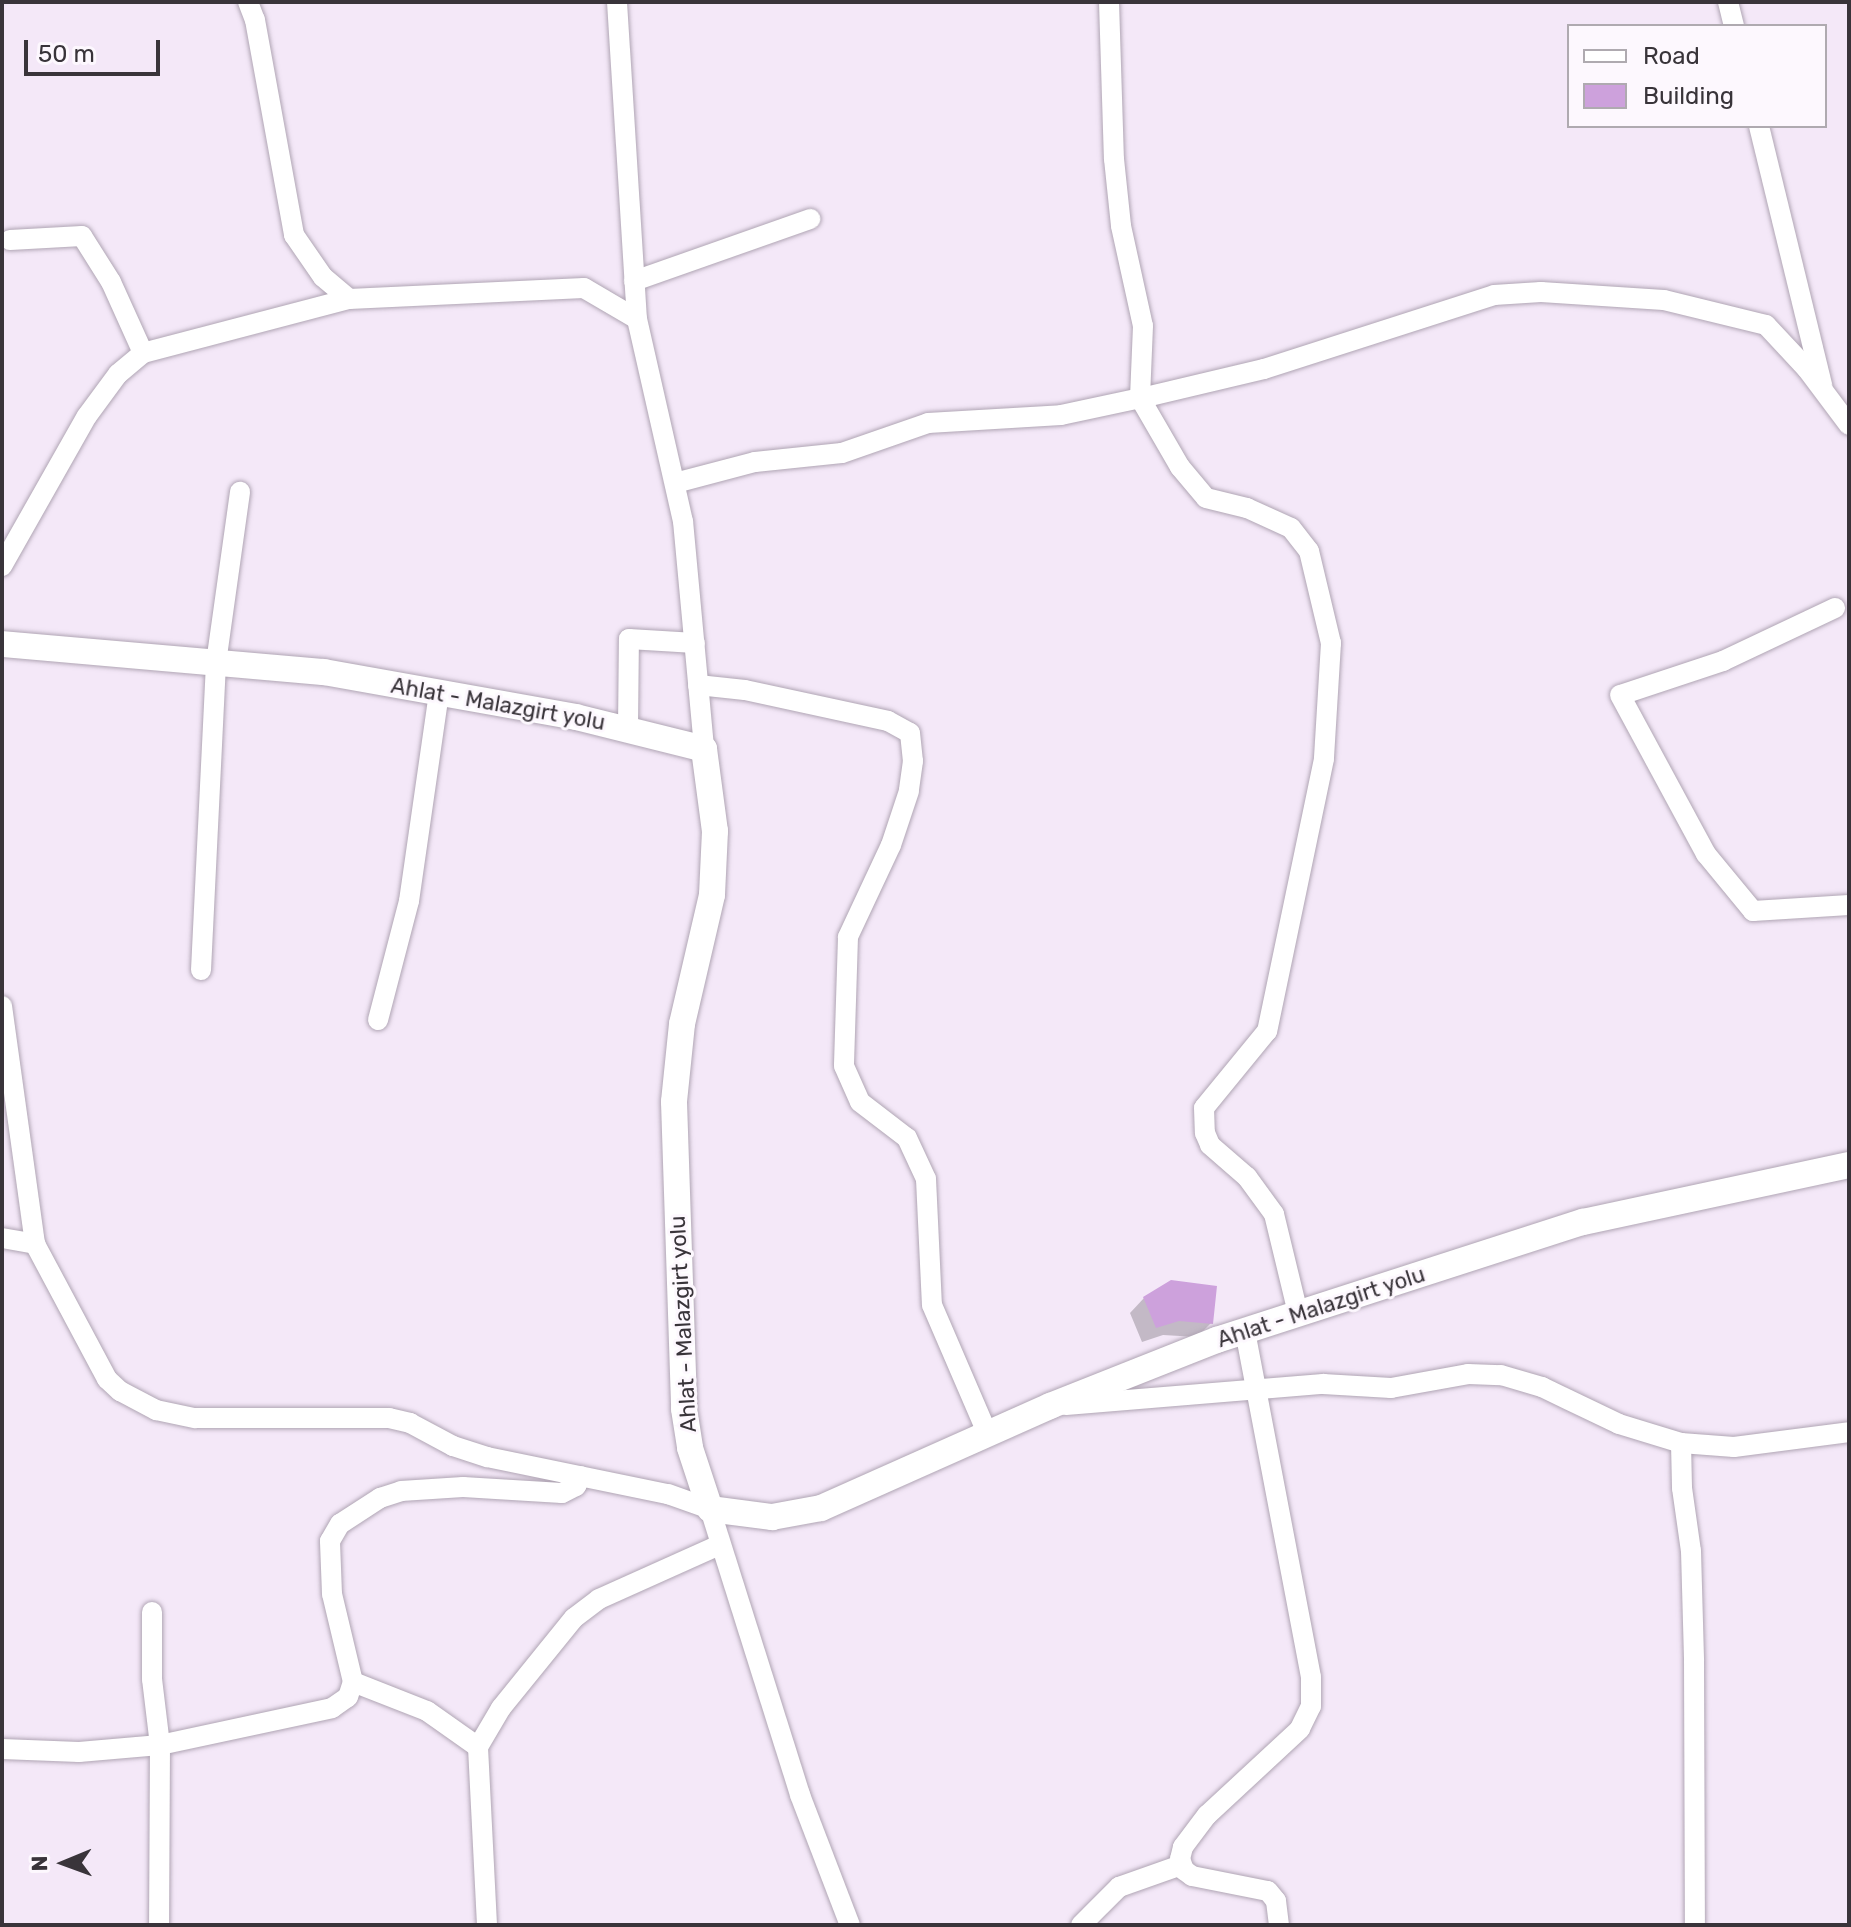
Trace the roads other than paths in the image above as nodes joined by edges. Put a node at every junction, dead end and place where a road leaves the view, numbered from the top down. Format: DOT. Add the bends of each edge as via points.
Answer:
graph roads {
  1 [pos="248,2"];
  2 [pos="617,2"];
  3 [pos="1109,2"];
  4 [pos="1728,2"];
  5 [pos="1734,24"];
  6 [pos="1759,128"];
  7 [pos="810,219"];
  8 [pos="10,240"];
  9 [pos="634,281"];
  10 [pos="349,299"];
  11 [pos="637,319"];
  12 [pos="143,353"];
  13 [pos="1824,392"];
  14 [pos="1140,398"];
  15 [pos="1849,425"];
  16 [pos="675,483"];
  17 [pos="240,492"];
  18 [pos="2,566"];
  19 [pos="1835,608"];
  20 [pos="695,643"];
  21 [pos="2,644"];
  22 [pos="216,663"];
  23 [pos="698,685"];
  24 [pos="439,693"];
  25 [pos="628,728"];
  26 [pos="704,749"];
  27 [pos="1849,905"];
  28 [pos="201,970"];
  29 [pos="2,1006"];
  30 [pos="378,1020"];
  31 [pos="1849,1165"];
  32 [pos="2,1238"];
  33 [pos="35,1244"];
  34 [pos="1298,1313"];
  35 [pos="1245,1331"];
  36 [pos="1259,1391"];
  37 [pos="1050,1406"];
  38 [pos="1849,1432"];
  39 [pos="988,1435"];
  40 [pos="1681,1443"];
  41 [pos="581,1476"];
  42 [pos="710,1509"];
  43 [pos="719,1545"];
  44 [pos="152,1612"];
  45 [pos="353,1682"];
  46 [pos="160,1745"];
  47 [pos="478,1747"];
  48 [pos="2,1749"];
  49 [pos="1181,1865"];
  50 [pos="159,1925"];
  51 [pos="487,1925"];
  52 [pos="850,1925"];
  53 [pos="1081,1925"];
  54 [pos="1279,1925"];
  55 [pos="1695,1925"];
  1 -- 10 [label="street" via="294,235 323,277"];
  2 -- 9 [label="street"];
  3 -- 14 [label="street" via="1121,226 1143,326"];
  4 -- 5 [label="street"];
  6 -- 13 [label="street"];
  7 -- 9 [label="street"];
  8 -- 12 [label="street" via="82,236 111,282"];
  9 -- 11 [label="street"];
  10 -- 11 [label="street" via="584,288"];
  10 -- 12 [label="street"];
  11 -- 16 [label="street"];
  12 -- 18 [label="street" via="118,374 87,416"];
  13 -- 14 [label="street" via="1766,325 1664,300 1541,292 1494,295 1264,369"];
  13 -- 15 [label="street"];
  14 -- 16 [label="street" via="1061,415 928,423 842,453 755,462"];
  14 -- 34 [label="street" via="1180,467 1206,498 1247,508 1291,528 1309,551 1331,643 1324,759 1267,1031 1204,1108 1210,1145 1247,1177 1274,1214"];
  16 -- 20 [label="street"];
  17 -- 22 [label="street"];
  19 -- 27 [label="street" via="1723,661 1620,695 1706,854 1753,911"];
  20 -- 23 [label="street"];
  20 -- 25 [label="street" via="629,639"];
  21 -- 22 [label="main road, Ahlat - Malazgirt yolu"];
  22 -- 24 [label="main road, Ahlat - Malazgirt yolu" via="324,672"];
  22 -- 28 [label="street"];
  23 -- 26 [label="street"];
  23 -- 39 [label="street" via="888,721 910,733 909,791 891,845 848,937 844,1066 860,1102 907,1138 926,1179 932,1305"];
  24 -- 25 [label="main road, Ahlat - Malazgirt yolu"];
  24 -- 30 [label="street" via="409,901"];
  25 -- 26 [label="main road, Ahlat - Malazgirt yolu"];
  26 -- 42 [label="main road, Ahlat - Malazgirt yolu" via="715,831 712,895 682,1024 674,1102 684,1409 690,1448"];
  29 -- 33 [label="street"];
  31 -- 34 [label="main road, Ahlat - Malazgirt yolu" via="1583,1222"];
  32 -- 33 [label="street"];
  33 -- 41 [label="street" via="107,1379 156,1410 195,1418 389,1418 487,1457"];
  34 -- 35 [label="main road, Ahlat - Malazgirt yolu"];
  35 -- 36 [label="street"];
  35 -- 37 [label="main road, Ahlat - Malazgirt yolu"];
  36 -- 37 [label="street"];
  36 -- 40 [label="street" via="1323,1384 1391,1388 1468,1374 1501,1375 1542,1387 1619,1424"];
  36 -- 49 [label="street" via="1311,1677 1311,1706 1300,1729 1207,1815 1183,1847"];
  37 -- 39 [label="main road, Ahlat - Malazgirt yolu"];
  38 -- 40 [label="street" via="1734,1447"];
  39 -- 42 [label="main road, Ahlat - Malazgirt yolu" via="800,1514 772,1517"];
  40 -- 55 [label="street" via="1694,1645"];
  41 -- 42 [label="street" via="668,1494"];
  41 -- 45 [label="street" via="576,1486 562,1493 463,1487 401,1491 340,1524 328,1553 337,1623"];
  42 -- 43 [label="street"];
  43 -- 47 [label="street" via="584,1609 501,1708"];
  43 -- 52 [label="street" via="800,1795"];
  44 -- 46 [label="street" via="152,1679"];
  45 -- 46 [label="street" via="348,1697 332,1708"];
  45 -- 47 [label="street" via="427,1711"];
  46 -- 48 [label="street" via="79,1752"];
  46 -- 50 [label="street"];
  47 -- 51 [label="street"];
  49 -- 53 [label="street" via="1119,1887"];
  49 -- 54 [label="street" via="1192,1876 1268,1891 1276,1901"];
}
